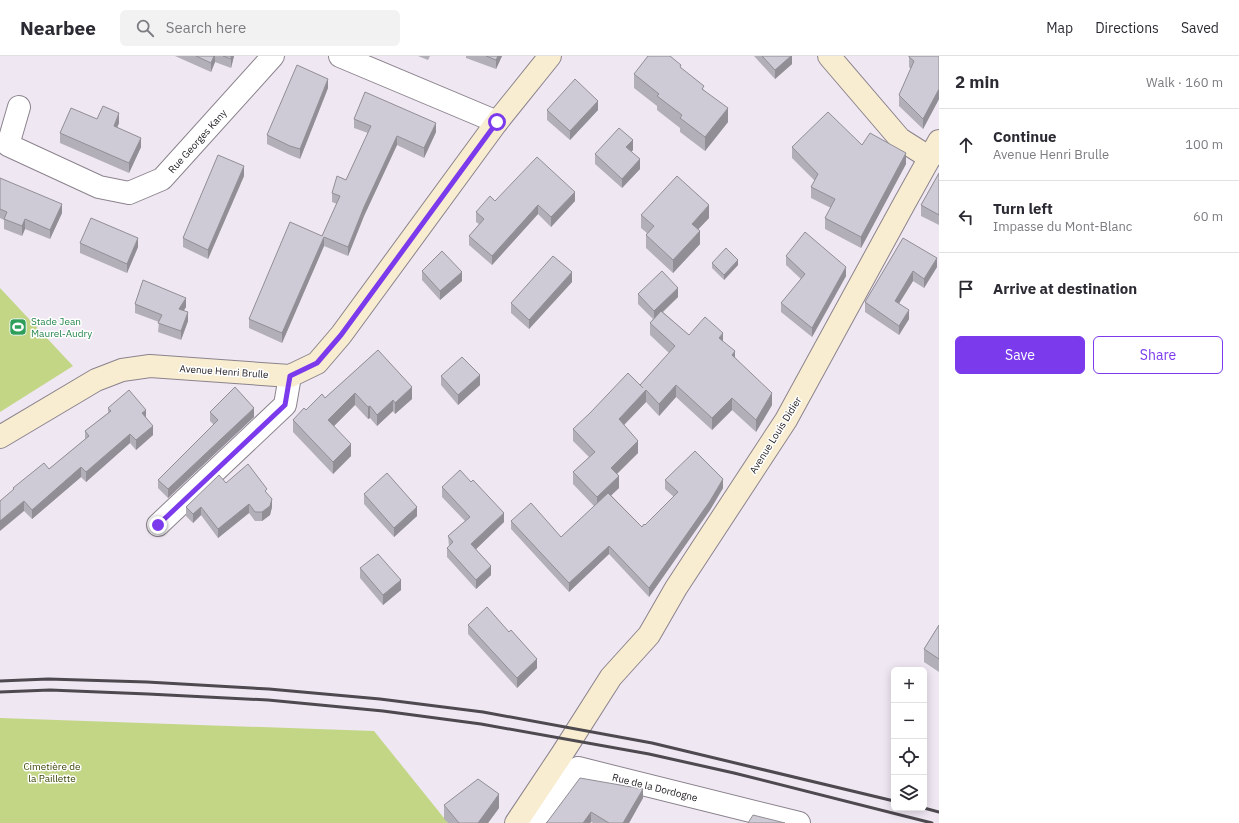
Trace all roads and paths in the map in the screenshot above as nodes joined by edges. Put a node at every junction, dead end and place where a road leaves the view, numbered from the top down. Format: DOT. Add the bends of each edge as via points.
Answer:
graph roads {
  1 [pos="273,56"];
  2 [pos="340,56"];
  3 [pos="550,56"];
  4 [pos="828,56"];
  5 [pos="18,107"];
  6 [pos="497,122"];
  7 [pos="935,150"];
  8 [pos="290,376"];
  9 [pos="0,436"];
  10 [pos="158,525"];
  11 [pos="570,761"];
  12 [pos="516,823"];
  13 [pos="538,823"];
  14 [pos="799,823"];
  1 -- 5 [label="street, Rue Georges Kany" via="162,179 129,193 99,187 8,145"];
  2 -- 6 [label="street"];
  3 -- 6 [label="street, Avenue Henri Brulle"];
  4 -- 7 [label="street" via="900,139"];
  6 -- 8 [label="street, Avenue Henri Brulle" via="341,335 317,363"];
  7 -- 11 [label="street, Avenue Louis Didier" via="786,420 676,588 649,635 611,678 587,714"];
  8 -- 9 [label="street, Avenue Henri Brulle" via="150,366 122,370 96,380"];
  8 -- 10 [label="street" via="285,405"];
  11 -- 12 [label="street, Avenue Louis Didier"];
  11 -- 13 [label="street"];
  11 -- 14 [label="street, Rue de la Dordogne"];
}
